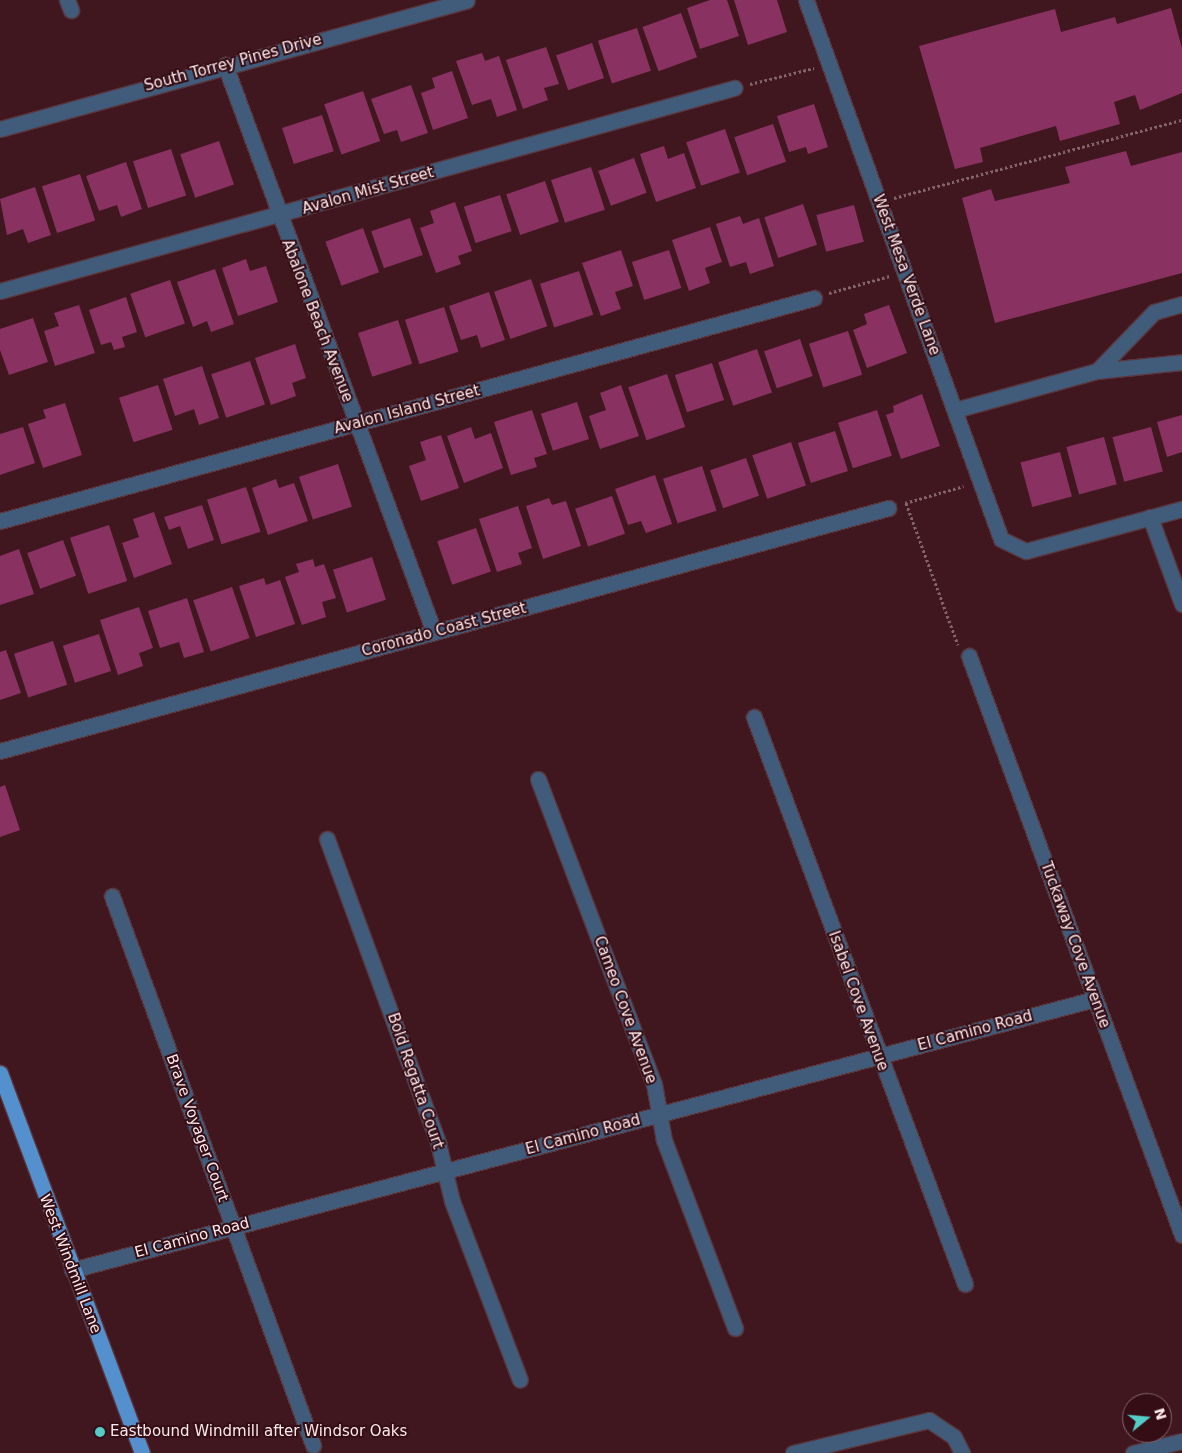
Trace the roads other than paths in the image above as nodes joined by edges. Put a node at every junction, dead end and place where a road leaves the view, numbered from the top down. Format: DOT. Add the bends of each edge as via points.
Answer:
graph roads {
  1 [pos="467,0"];
  2 [pos="806,0"];
  3 [pos="225,65"];
  4 [pos="734,88"];
  5 [pos="0,129"];
  6 [pos="278,216"];
  7 [pos="0,292"];
  8 [pos="814,298"];
  9 [pos="1182,304"];
  10 [pos="1182,362"];
  11 [pos="1097,371"];
  12 [pos="956,410"];
  13 [pos="356,424"];
  14 [pos="888,508"];
  15 [pos="1182,508"];
  16 [pos="1150,517"];
  17 [pos="0,521"];
  18 [pos="1182,604"];
  19 [pos="434,632"];
  20 [pos="968,656"];
  21 [pos="754,717"];
  22 [pos="0,751"];
  23 [pos="538,779"];
  24 [pos="327,839"];
  25 [pos="112,896"];
  26 [pos="1095,999"];
  27 [pos="878,1056"];
  28 [pos="0,1073"];
  29 [pos="660,1114"];
  30 [pos="444,1172"];
  31 [pos="233,1228"];
  32 [pos="1182,1235"];
  33 [pos="72,1270"];
  34 [pos="965,1284"];
  35 [pos="735,1328"];
  36 [pos="520,1380"];
  37 [pos="1182,1441"];
  38 [pos="313,1444"];
  39 [pos="142,1453"];
  40 [pos="793,1453"];
  41 [pos="962,1453"];
  42 [pos="1133,1453"];
  1 -- 3 [label="street, South Torrey Pines Drive"];
  2 -- 12 [label="street, West Mesa Verde Lane"];
  3 -- 5 [label="street, South Torrey Pines Drive"];
  3 -- 6 [label="street, Abalone Beach Avenue"];
  4 -- 6 [label="street, Avalon Mist Street"];
  6 -- 7 [label="street, Avalon Mist Street"];
  6 -- 13 [label="street, Abalone Beach Avenue"];
  8 -- 13 [label="street, Avalon Island Street"];
  9 -- 11 [label="street" via="1154,312"];
  10 -- 11 [label="street"];
  11 -- 12 [label="street"];
  12 -- 16 [label="street, West Mesa Verde Lane" via="993,522 1001,539 1011,546 1026,551"];
  13 -- 17 [label="street, Avalon Island Street"];
  13 -- 19 [label="street, Abalone Beach Avenue"];
  14 -- 19 [label="street, Coronado Coast Street"];
  15 -- 16 [label="street"];
  16 -- 18 [label="street"];
  19 -- 22 [label="street, Coronado Coast Street"];
  20 -- 26 [label="street, Tuckaway Cove Avenue"];
  21 -- 27 [label="street, Isabel Cove Avenue"];
  23 -- 29 [label="street, Cameo Cove Avenue" via="654,1084"];
  24 -- 30 [label="street, Bold Regatta Court" via="438,1143"];
  25 -- 31 [label="street, Brave Voyager Court"];
  26 -- 27 [label="street, El Camino Road"];
  26 -- 32 [label="street, Tuckaway Cove Avenue"];
  27 -- 29 [label="street, El Camino Road"];
  27 -- 34 [label="street, Isabel Cove Avenue"];
  28 -- 33 [label="main road, West Windmill Lane"];
  29 -- 30 [label="street, El Camino Road"];
  29 -- 35 [label="street, Cameo Cove Avenue" via="664,1140"];
  30 -- 31 [label="street, El Camino Road"];
  30 -- 36 [label="street, Bold Regatta Court"];
  31 -- 33 [label="street, El Camino Road"];
  31 -- 38 [label="street, Brave Voyager Court"];
  33 -- 39 [label="main road, West Windmill Lane"];
  37 -- 42 [label="street"];
  40 -- 41 [label="street" via="929,1420 946,1429"];
}
